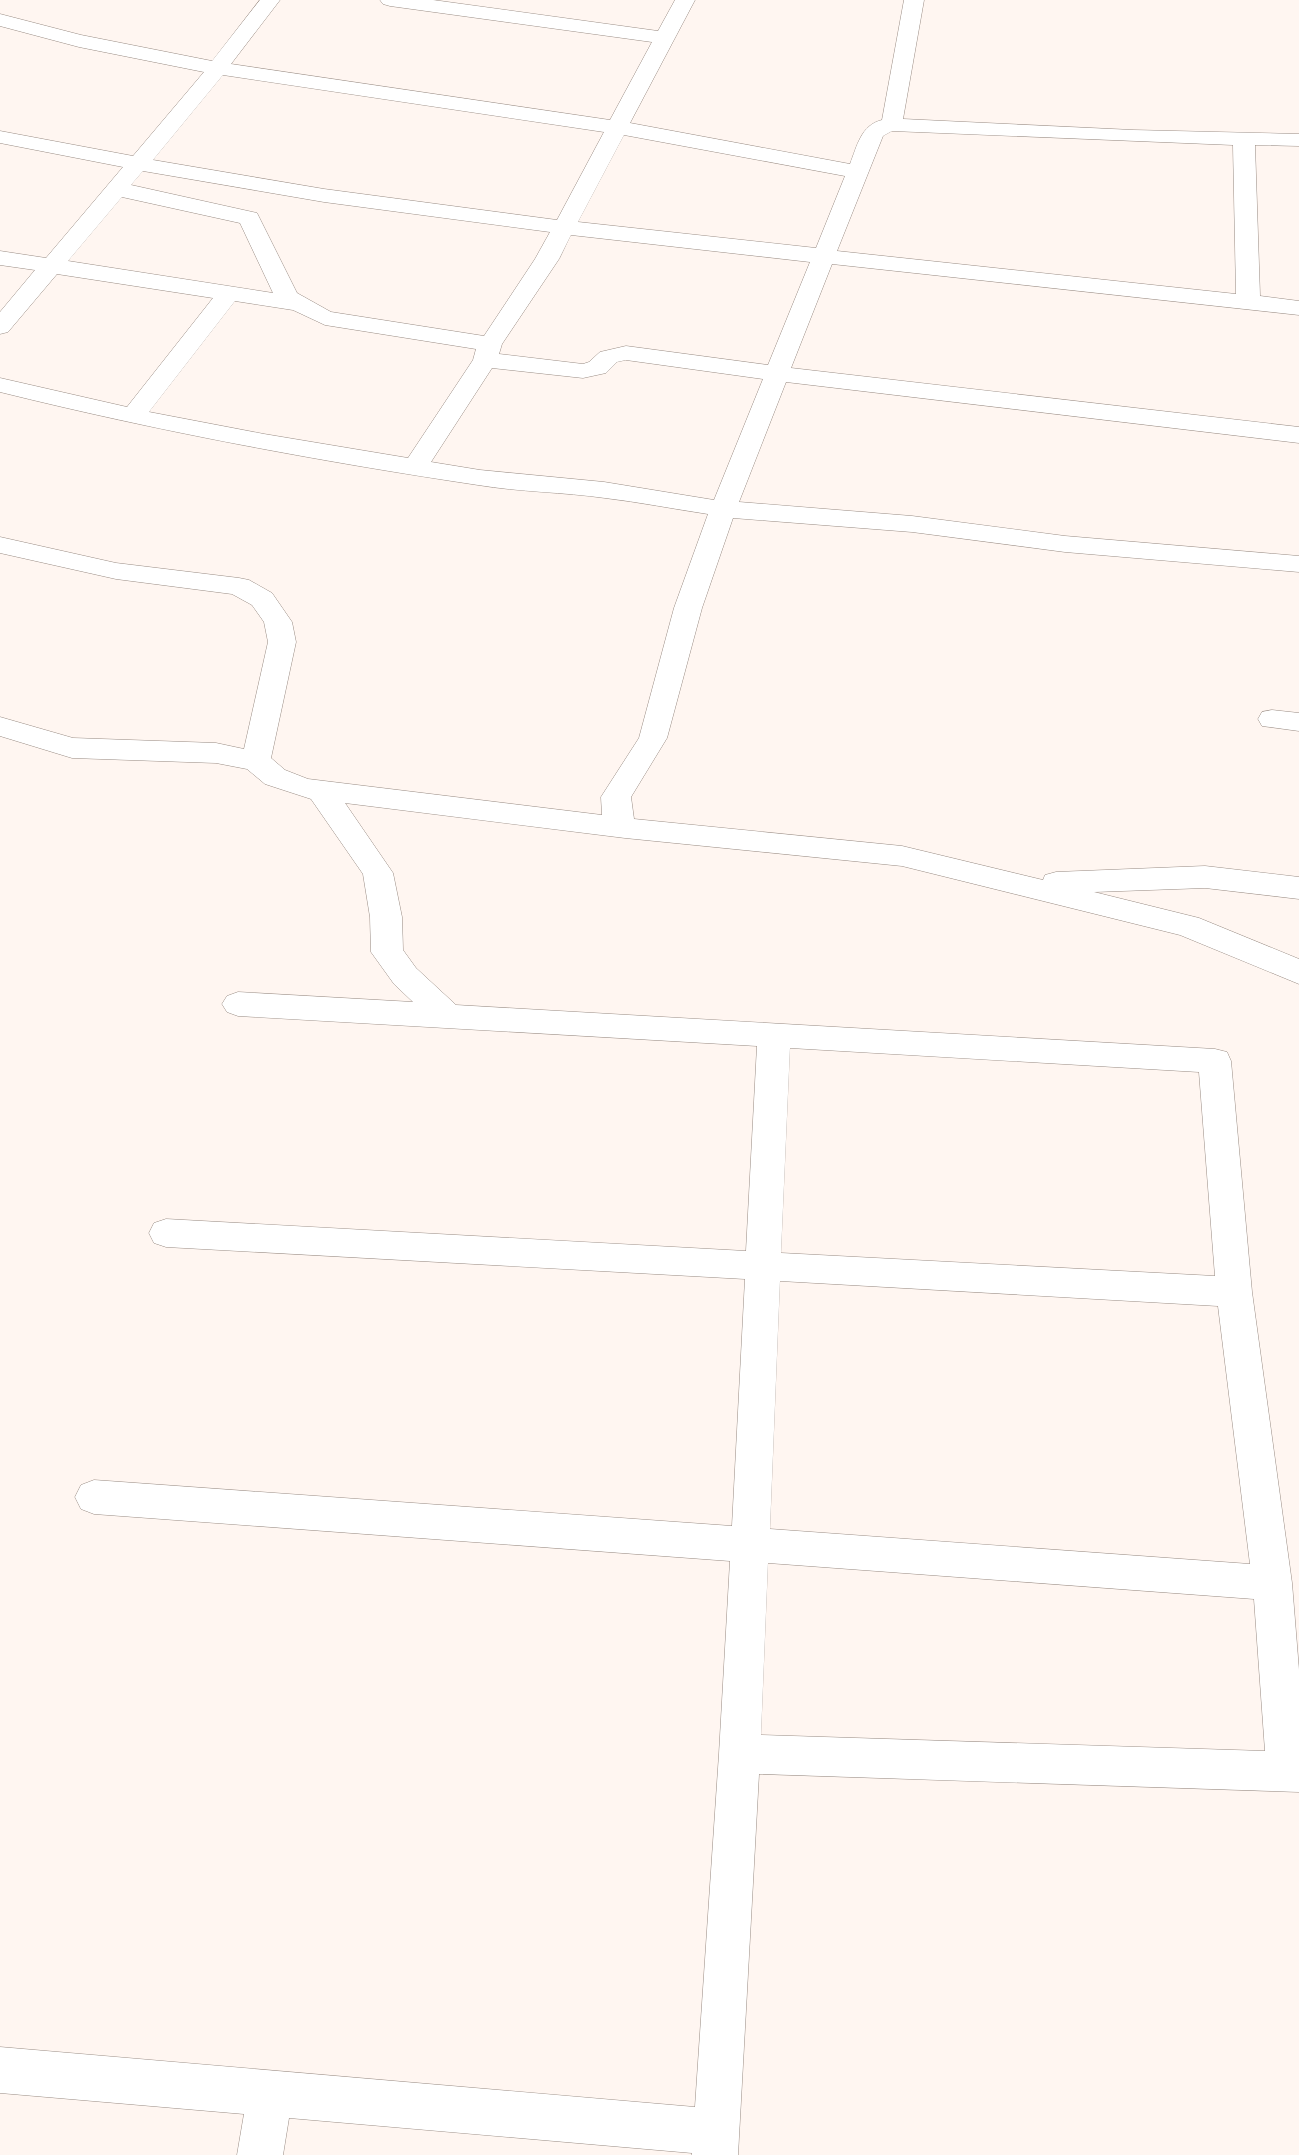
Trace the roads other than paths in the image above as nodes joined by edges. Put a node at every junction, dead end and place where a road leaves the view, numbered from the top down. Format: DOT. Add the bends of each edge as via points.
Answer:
graph roads {
  1 [pos="270,0"];
  2 [pos="390,0"];
  3 [pos="685,0"];
  4 [pos="914,0"];
  5 [pos="0,20"];
  6 [pos="665,38"];
  7 [pos="217,68"];
  8 [pos="892,124"];
  9 [pos="616,128"];
  10 [pos="0,137"];
  11 [pos="1244,139"];
  12 [pos="1299,140"];
  13 [pos="137,164"];
  14 [pos="857,172"];
  15 [pos="117,189"];
  16 [pos="564,227"];
  17 [pos="823,256"];
  18 [pos="0,258"];
  19 [pos="51,267"];
  20 [pos="229,293"];
  21 [pos="1248,302"];
  22 [pos="301,304"];
  23 [pos="1299,308"];
  24 [pos="0,327"];
  25 [pos="488,352"];
  26 [pos="777,374"];
  27 [pos="0,386"];
  28 [pos="133,416"];
  29 [pos="1299,435"];
  30 [pos="414,468"];
  31 [pos="723,508"];
  32 [pos="0,545"];
  33 [pos="1299,564"];
  34 [pos="0,726"];
  35 [pos="256,761"];
  36 [pos="320,790"];
  37 [pos="625,828"];
  38 [pos="1017,885"];
  39 [pos="1299,888"];
  40 [pos="1299,972"];
  41 [pos="238,1004"];
  42 [pos="448,1016"];
  43 [pos="774,1035"];
  44 [pos="166,1233"];
  45 [pos="763,1266"];
  46 [pos="1234,1292"];
  47 [pos="94,1497"];
  48 [pos="749,1545"];
  49 [pos="1272,1583"];
  50 [pos="740,1754"];
  51 [pos="1293,1772"];
  52 [pos="0,2070"];
  53 [pos="270,2093"];
  54 [pos="715,2143"];
  55 [pos="260,2155"];
  1 -- 7 [label="street"];
  2 -- 6 [label="street"];
  3 -- 6 [label="street"];
  4 -- 8 [label="street"];
  5 -- 7 [label="street" via="79,41"];
  6 -- 9 [label="street"];
  7 -- 9 [label="street"];
  7 -- 13 [label="street"];
  8 -- 11 [label="street"];
  8 -- 14 [label="street" via="873,133"];
  9 -- 14 [label="street"];
  9 -- 16 [label="street"];
  10 -- 13 [label="street"];
  11 -- 12 [label="street"];
  11 -- 21 [label="street"];
  13 -- 15 [label="street"];
  13 -- 16 [label="street" via="369,202"];
  14 -- 17 [label="street"];
  15 -- 19 [label="street"];
  15 -- 22 [label="street" via="249,218 287,297"];
  16 -- 17 [label="street"];
  16 -- 25 [label="street"];
  17 -- 21 [label="street"];
  17 -- 26 [label="street"];
  18 -- 19 [label="street"];
  19 -- 20 [label="street"];
  19 -- 24 [label="street"];
  20 -- 22 [label="street"];
  20 -- 28 [label="street"];
  21 -- 23 [label="street"];
  22 -- 25 [label="street" via="325,318"];
  25 -- 26 [label="street" via="583,371 626,353"];
  25 -- 30 [label="street"];
  26 -- 29 [label="street"];
  26 -- 31 [label="street"];
  27 -- 28 [label="street"];
  28 -- 30 [label="street"];
  30 -- 31 [label="street"];
  31 -- 33 [label="street"];
  31 -- 37 [label="street" via="688,608 653,738 616,797 617,816"];
  32 -- 35 [label="street" via="116,571 239,586 262,599 278,622 282,642"];
  34 -- 35 [label="street" via="72,747 216,753"];
  35 -- 36 [label="street" via="275,777"];
  36 -- 37 [label="street"];
  36 -- 42 [label="street" via="378,873 387,952 405,976"];
  37 -- 38 [label="street" via="902,856"];
  38 -- 39 [label="street" via="1205,877"];
  38 -- 40 [label="street" via="1188,926"];
  41 -- 42 [label="street"];
  42 -- 43 [label="street"];
  43 -- 45 [label="street"];
  43 -- 46 [label="street" via="1215,1061"];
  44 -- 45 [label="street"];
  45 -- 46 [label="street"];
  45 -- 48 [label="street"];
  46 -- 49 [label="street"];
  47 -- 48 [label="street"];
  48 -- 49 [label="street"];
  48 -- 50 [label="street"];
  49 -- 51 [label="street"];
  50 -- 51 [label="street"];
  50 -- 54 [label="street"];
  52 -- 53 [label="street"];
  53 -- 54 [label="street"];
  53 -- 55 [label="street"];
}
